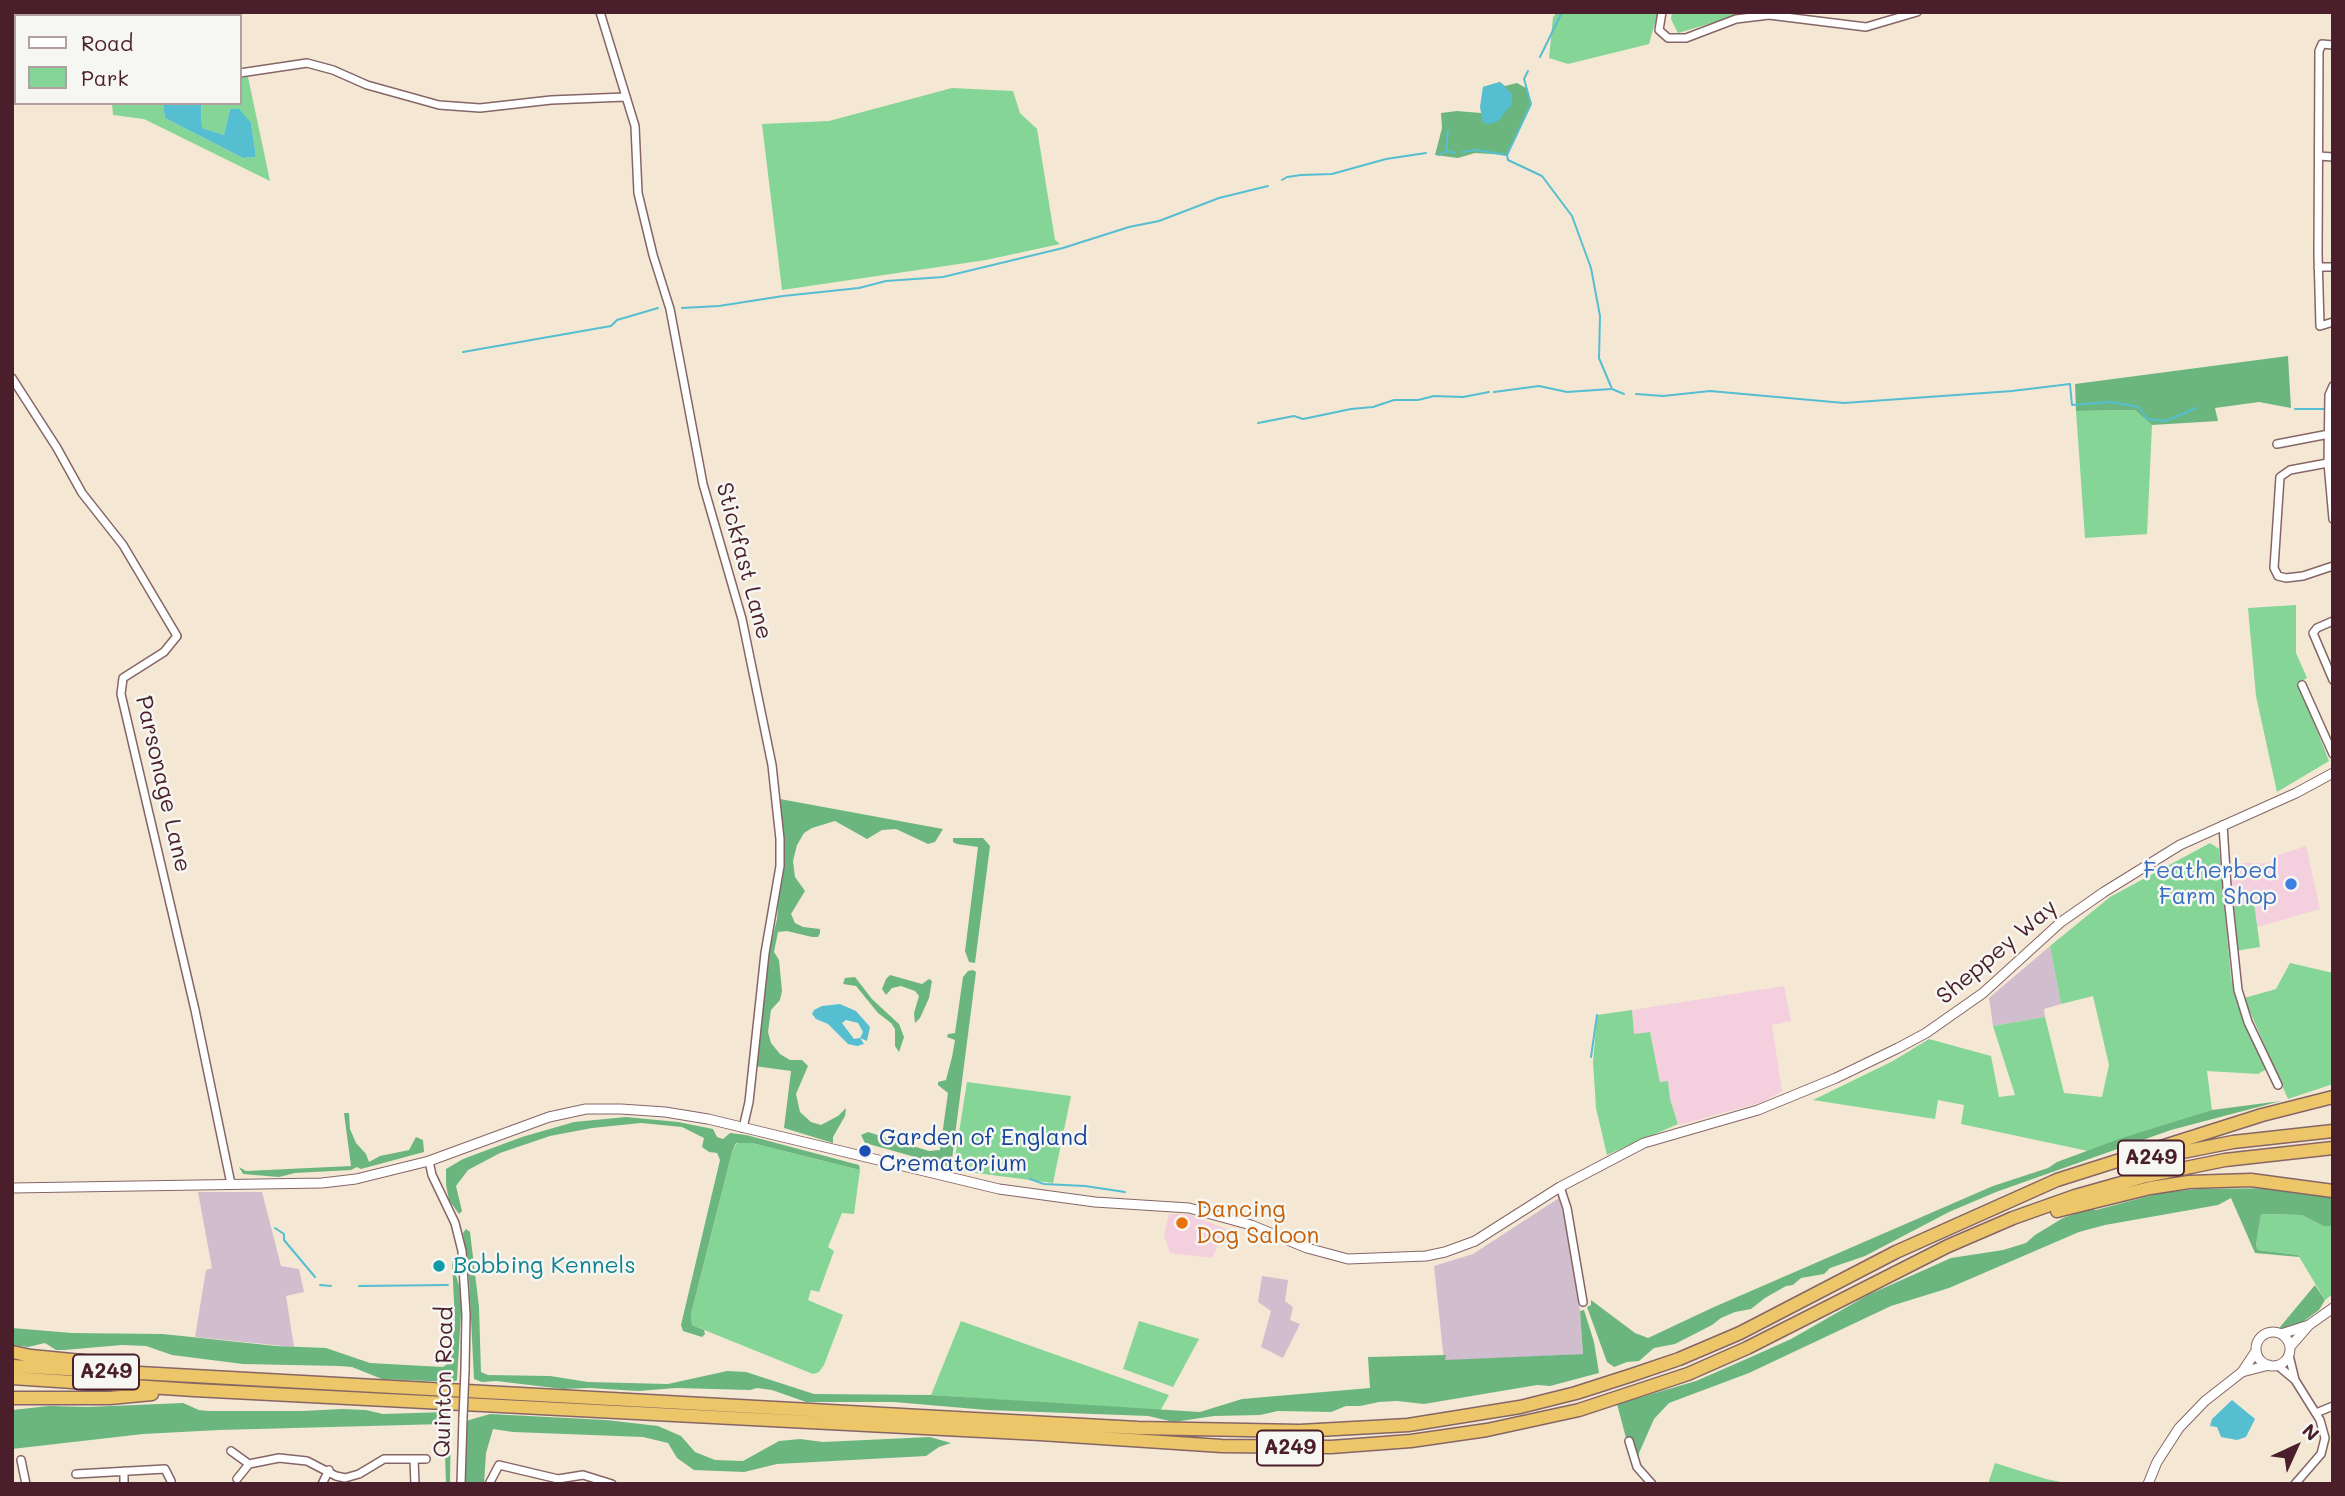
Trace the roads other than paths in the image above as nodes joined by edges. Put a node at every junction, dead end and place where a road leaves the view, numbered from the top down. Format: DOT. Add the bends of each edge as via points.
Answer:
graph roads {
  1 [pos="600,12"];
  2 [pos="1662,12"];
  3 [pos="1917,12"];
  4 [pos="2333,45"];
  5 [pos="242,73"];
  6 [pos="625,97"];
  7 [pos="2319,156"];
  8 [pos="2333,158"];
  9 [pos="2318,267"];
  10 [pos="2333,267"];
  11 [pos="2333,323"];
  12 [pos="12,378"];
  13 [pos="2333,386"];
  14 [pos="2329,434"];
  15 [pos="2277,444"];
  16 [pos="2330,463"];
  17 [pos="2333,519"];
  18 [pos="2333,566"];
  19 [pos="2333,621"];
  20 [pos="2333,680"];
  21 [pos="2302,685"];
  22 [pos="2333,754"];
  23 [pos="2333,774"];
  24 [pos="2223,825"];
  25 [pos="2278,1085"];
  26 [pos="2333,1097"];
  27 [pos="743,1128"];
  28 [pos="2333,1131"];
  29 [pos="2333,1148"];
  30 [pos="429,1161"];
  31 [pos="231,1184"];
  32 [pos="1560,1187"];
  33 [pos="12,1188"];
  34 [pos="2333,1191"];
  35 [pos="1976,1215"];
  36 [pos="1985,1230"];
  37 [pos="1583,1302"];
  38 [pos="2333,1308"];
  39 [pos="2309,1325"];
  40 [pos="2281,1334"];
  41 [pos="2256,1351"];
  42 [pos="2289,1351"];
  43 [pos="12,1352"];
  44 [pos="2273,1365"];
  45 [pos="12,1366"];
  46 [pos="2242,1372"];
  47 [pos="201,1377"];
  48 [pos="12,1378"];
  49 [pos="2295,1380"];
  50 [pos="194,1390"];
  51 [pos="12,1398"];
  52 [pos="2333,1406"];
  53 [pos="2316,1413"];
  54 [pos="1629,1441"];
  55 [pos="231,1451"];
  56 [pos="169,1459"];
  57 [pos="426,1459"];
  58 [pos="21,1460"];
  59 [pos="414,1460"];
  60 [pos="249,1464"];
  61 [pos="165,1469"];
  62 [pos="328,1470"];
  63 [pos="124,1471"];
  64 [pos="76,1474"];
  65 [pos="237,1479"];
  66 [pos="171,1481"];
  67 [pos="598,1482"];
  68 [pos="26,1484"];
  69 [pos="124,1484"];
  70 [pos="322,1484"];
  71 [pos="415,1484"];
  72 [pos="461,1484"];
  73 [pos="489,1484"];
  74 [pos="612,1484"];
  75 [pos="1652,1484"];
  76 [pos="2148,1484"];
  77 [pos="2295,1484"];
  1 -- 6 [label="street, Stickfast Lane"];
  2 -- 3 [label="street" via="1659,30 1668,38 1686,38 1736,19 1769,15 1866,27"];
  4 -- 7 [label="street" via="2322,44 2319,51"];
  5 -- 6 [label="street" via="307,63 439,105 480,108"];
  6 -- 27 [label="street, Stickfast Lane" via="635,126 638,193 670,309 704,484 742,619 777,799 780,866"];
  7 -- 8 [label="street"];
  7 -- 9 [label="street"];
  9 -- 10 [label="street"];
  9 -- 11 [label="street" via="2320,326"];
  12 -- 31 [label="street, Parsonage Lane" via="82,493 123,545 177,636 164,652 122,678 121,694"];
  13 -- 14 [label="street"];
  14 -- 15 [label="street"];
  14 -- 16 [label="street"];
  16 -- 17 [label="street"];
  16 -- 18 [label="street" via="2290,470 2280,477 2274,568 2278,576 2286,578"];
  19 -- 20 [label="street" via="2313,633"];
  21 -- 22 [label="street"];
  23 -- 24 [label="street, Sheppey Way"];
  24 -- 25 [label="street" via="2238,990"];
  24 -- 32 [label="street, Sheppey Way" via="2180,845 2081,907 1983,993 1926,1033 1792,1097 1644,1143"];
  26 -- 35 [label="highway, A249" via="2080,1171"];
  27 -- 30 [label="street, Sheppey Way" via="665,1112 586,1109 549,1117"];
  27 -- 32 [label="street, Sheppey Way" via="999,1189 1189,1208 1348,1259 1426,1256 1459,1248"];
  28 -- 35 [label="highway, A249" via="2272,1136 2160,1156 2087,1175"];
  29 -- 36 [label="highway, A249" via="2225,1160 2146,1176"];
  30 -- 31 [label="street, Sheppey Way" via="322,1183"];
  30 -- 72 [label="street, Quinton Road, bridge" via="456,1223 461,1251 466,1315"];
  31 -- 33 [label="street, Sheppey Way"];
  32 -- 37 [label="street"];
  34 -- 36 [label="highway, A249" via="2251,1180 2189,1182"];
  35 -- 47 [label="highway, A249" via="1679,1359 1531,1404 1408,1425 1300,1431 1138,1428"];
  36 -- 50 [label="highway, A249" via="1688,1374 1579,1410 1411,1441 1331,1447 1222,1446"];
  38 -- 39 [label="street"];
  39 -- 40 [label="street"];
  39 -- 42 [label="street"];
  40 -- 41 [label="street" via="2265,1334"];
  40 -- 42 [label="street"];
  41 -- 44 [label="street" via="2262,1362"];
  41 -- 46 [label="street"];
  42 -- 44 [label="street" via="2284,1361"];
  42 -- 49 [label="street"];
  43 -- 47 [label="highway" via="171,1369"];
  44 -- 46 [label="street"];
  44 -- 49 [label="street"];
  45 -- 47 [label="highway, A249"];
  46 -- 76 [label="street" via="2179,1428"];
  48 -- 50 [label="highway, A249"];
  49 -- 53 [label="street"];
  50 -- 51 [label="highway" via="110,1398"];
  52 -- 53 [label="street"];
  53 -- 77 [label="street" via="2323,1429 2323,1449"];
  54 -- 75 [label="street" via="1637,1467"];
  55 -- 60 [label="street"];
  56 -- 61 [label="street"];
  57 -- 59 [label="street"];
  58 -- 68 [label="street"];
  59 -- 62 [label="street" via="384,1459 345,1478"];
  59 -- 71 [label="street"];
  60 -- 62 [label="street" via="279,1458 307,1461"];
  60 -- 65 [label="street"];
  61 -- 63 [label="street"];
  61 -- 66 [label="street"];
  62 -- 70 [label="street"];
  63 -- 64 [label="street"];
  63 -- 69 [label="street"];
  67 -- 73 [label="street" via="583,1475 558,1479 499,1465"];
  67 -- 74 [label="street"];
}
